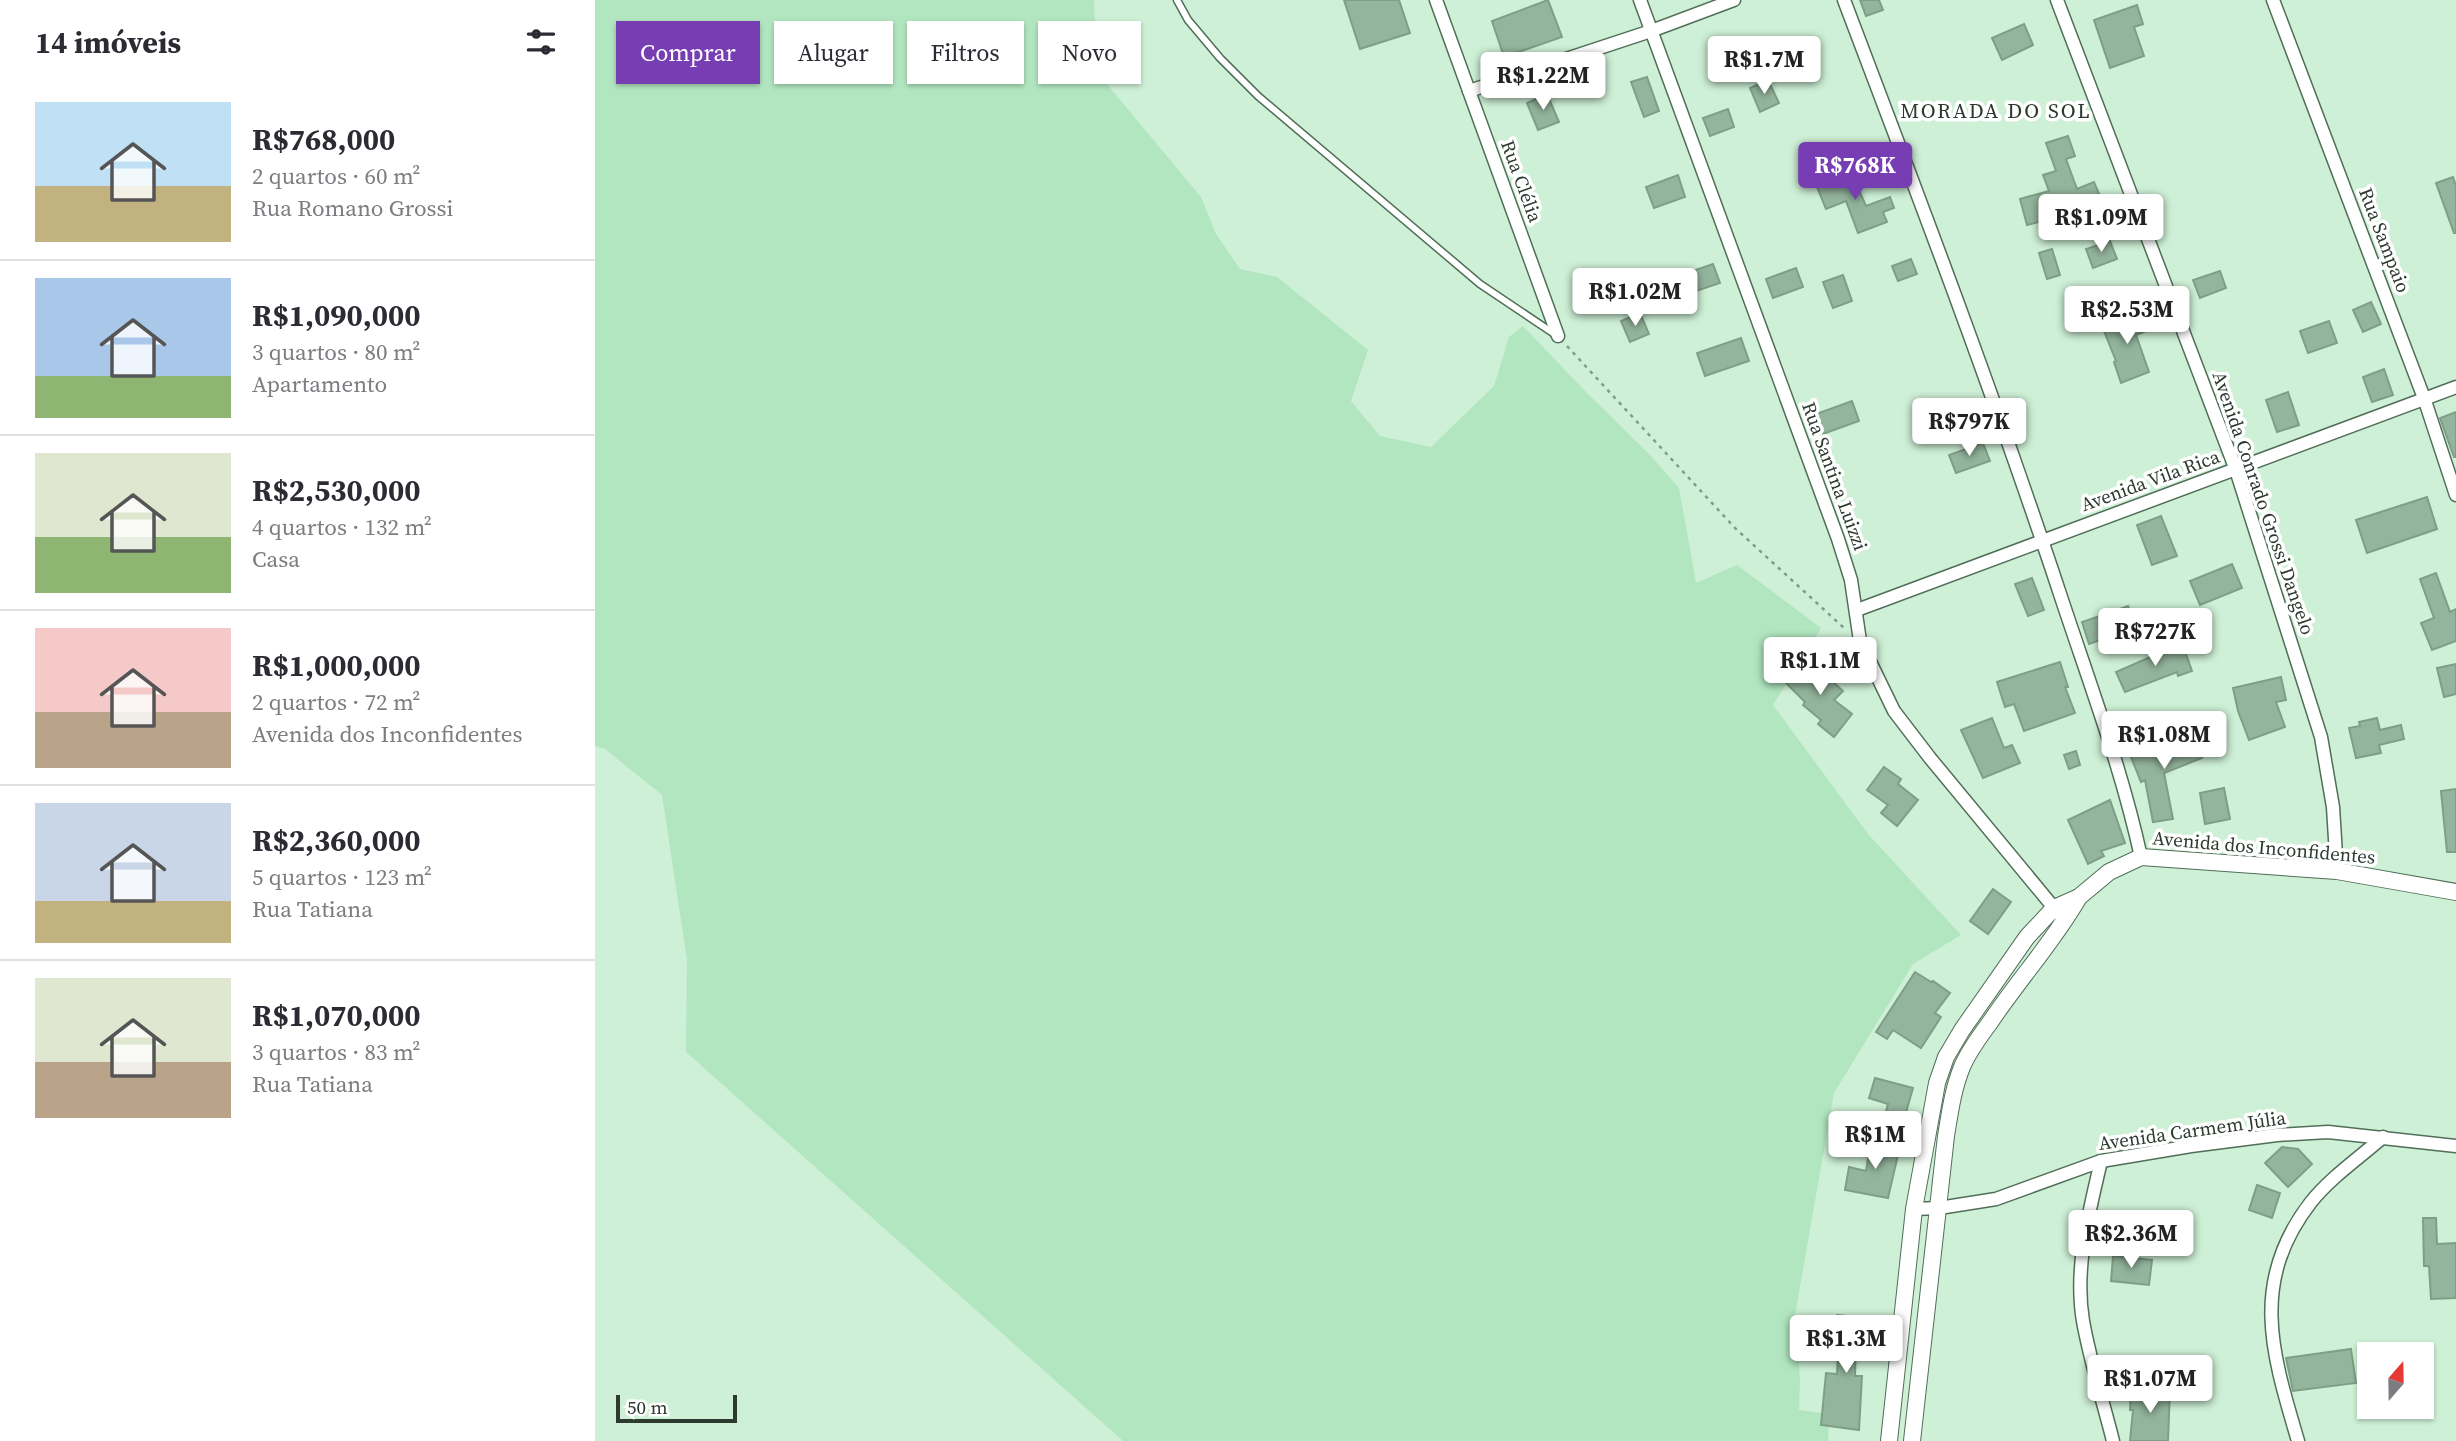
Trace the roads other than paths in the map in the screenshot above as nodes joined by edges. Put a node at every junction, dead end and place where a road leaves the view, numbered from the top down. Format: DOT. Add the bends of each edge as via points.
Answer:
graph roads {
  1 [pos="1177,0"];
  2 [pos="1436,0"];
  3 [pos="1640,0"];
  4 [pos="1734,0"];
  5 [pos="1844,0"];
  6 [pos="2057,0"];
  7 [pos="2273,0"];
  8 [pos="1651,31"];
  9 [pos="1469,91"];
  10 [pos="1557,336"];
  11 [pos="2456,387"];
  12 [pos="2424,398"];
  13 [pos="2236,470"];
  14 [pos="2456,495"];
  15 [pos="2042,540"];
  16 [pos="1857,610"];
  17 [pos="2141,857"];
  18 [pos="2337,871"];
  19 [pos="2456,892"];
  20 [pos="2079,897"];
  21 [pos="2054,908"];
  22 [pos="2065,921"];
  23 [pos="2382,1137"];
  24 [pos="2456,1146"];
  25 [pos="2101,1161"];
  26 [pos="1939,1208"];
  27 [pos="1914,1209"];
  28 [pos="1889,1441"];
  29 [pos="1912,1441"];
  30 [pos="2113,1441"];
  31 [pos="2298,1441"];
  1 -- 10 [label="lane" via="1204,39 1258,96 1480,284"];
  2 -- 9 [label="street, Rua Clélia"];
  3 -- 8 [label="street, Rua Santina Luizzi"];
  4 -- 8 [label="street"];
  5 -- 15 [label="street"];
  6 -- 13 [label="street, Avenida Conrado Grossi Dangelo"];
  7 -- 12 [label="street, Rua Sampaio"];
  8 -- 9 [label="street"];
  8 -- 16 [label="street, Rua Santina Luizzi" via="1837,539"];
  9 -- 10 [label="street, Rua Clélia"];
  11 -- 12 [label="street, Avenida Vila Rica"];
  12 -- 13 [label="street, Avenida Vila Rica"];
  12 -- 14 [label="street, Rua Sampaio"];
  13 -- 15 [label="street, Avenida Vila Rica"];
  13 -- 18 [label="street, Avenida Conrado Grossi Dangelo" via="2321,737 2333,807"];
  15 -- 16 [label="street, Avenida Vila Rica"];
  15 -- 17 [label="street" via="2131,809"];
  16 -- 21 [label="street, Rua Santina Luizzi" via="1860,641 1894,711"];
  17 -- 18 [label="street, Avenida dos Inconfidentes"];
  17 -- 20 [label="street, Avenida dos Inconfidentes" via="2109,872"];
  18 -- 19 [label="street, Avenida dos Inconfidentes"];
  20 -- 21 [label="street, Avenida dos Inconfidentes"];
  20 -- 22 [label="street, Avenida dos Inconfidentes"];
  21 -- 22 [label="street, Rua Santina Luizzi"];
  21 -- 27 [label="street, Avenida dos Inconfidentes" via="2027,937 1946,1057 1928,1124"];
  22 -- 26 [label="street, Avenida dos Inconfidentes" via="2017,982 1963,1064 1946,1136"];
  23 -- 24 [label="street, Avenida Carmem Júlia"];
  23 -- 25 [label="street, Avenida Carmem Júlia" via="2328,1132 2277,1135"];
  23 -- 31 [label="street" via="2311,1202 2278,1262 2271,1298 2271,1335"];
  25 -- 26 [label="street, Avenida Carmem Júlia" via="1996,1199"];
  25 -- 30 [label="street" via="2081,1269 2083,1319"];
  26 -- 27 [label="street, Avenida Carmem Júlia"];
  26 -- 29 [label="street, Avenida dos Inconfidentes"];
  27 -- 28 [label="street, Avenida dos Inconfidentes"];
}
